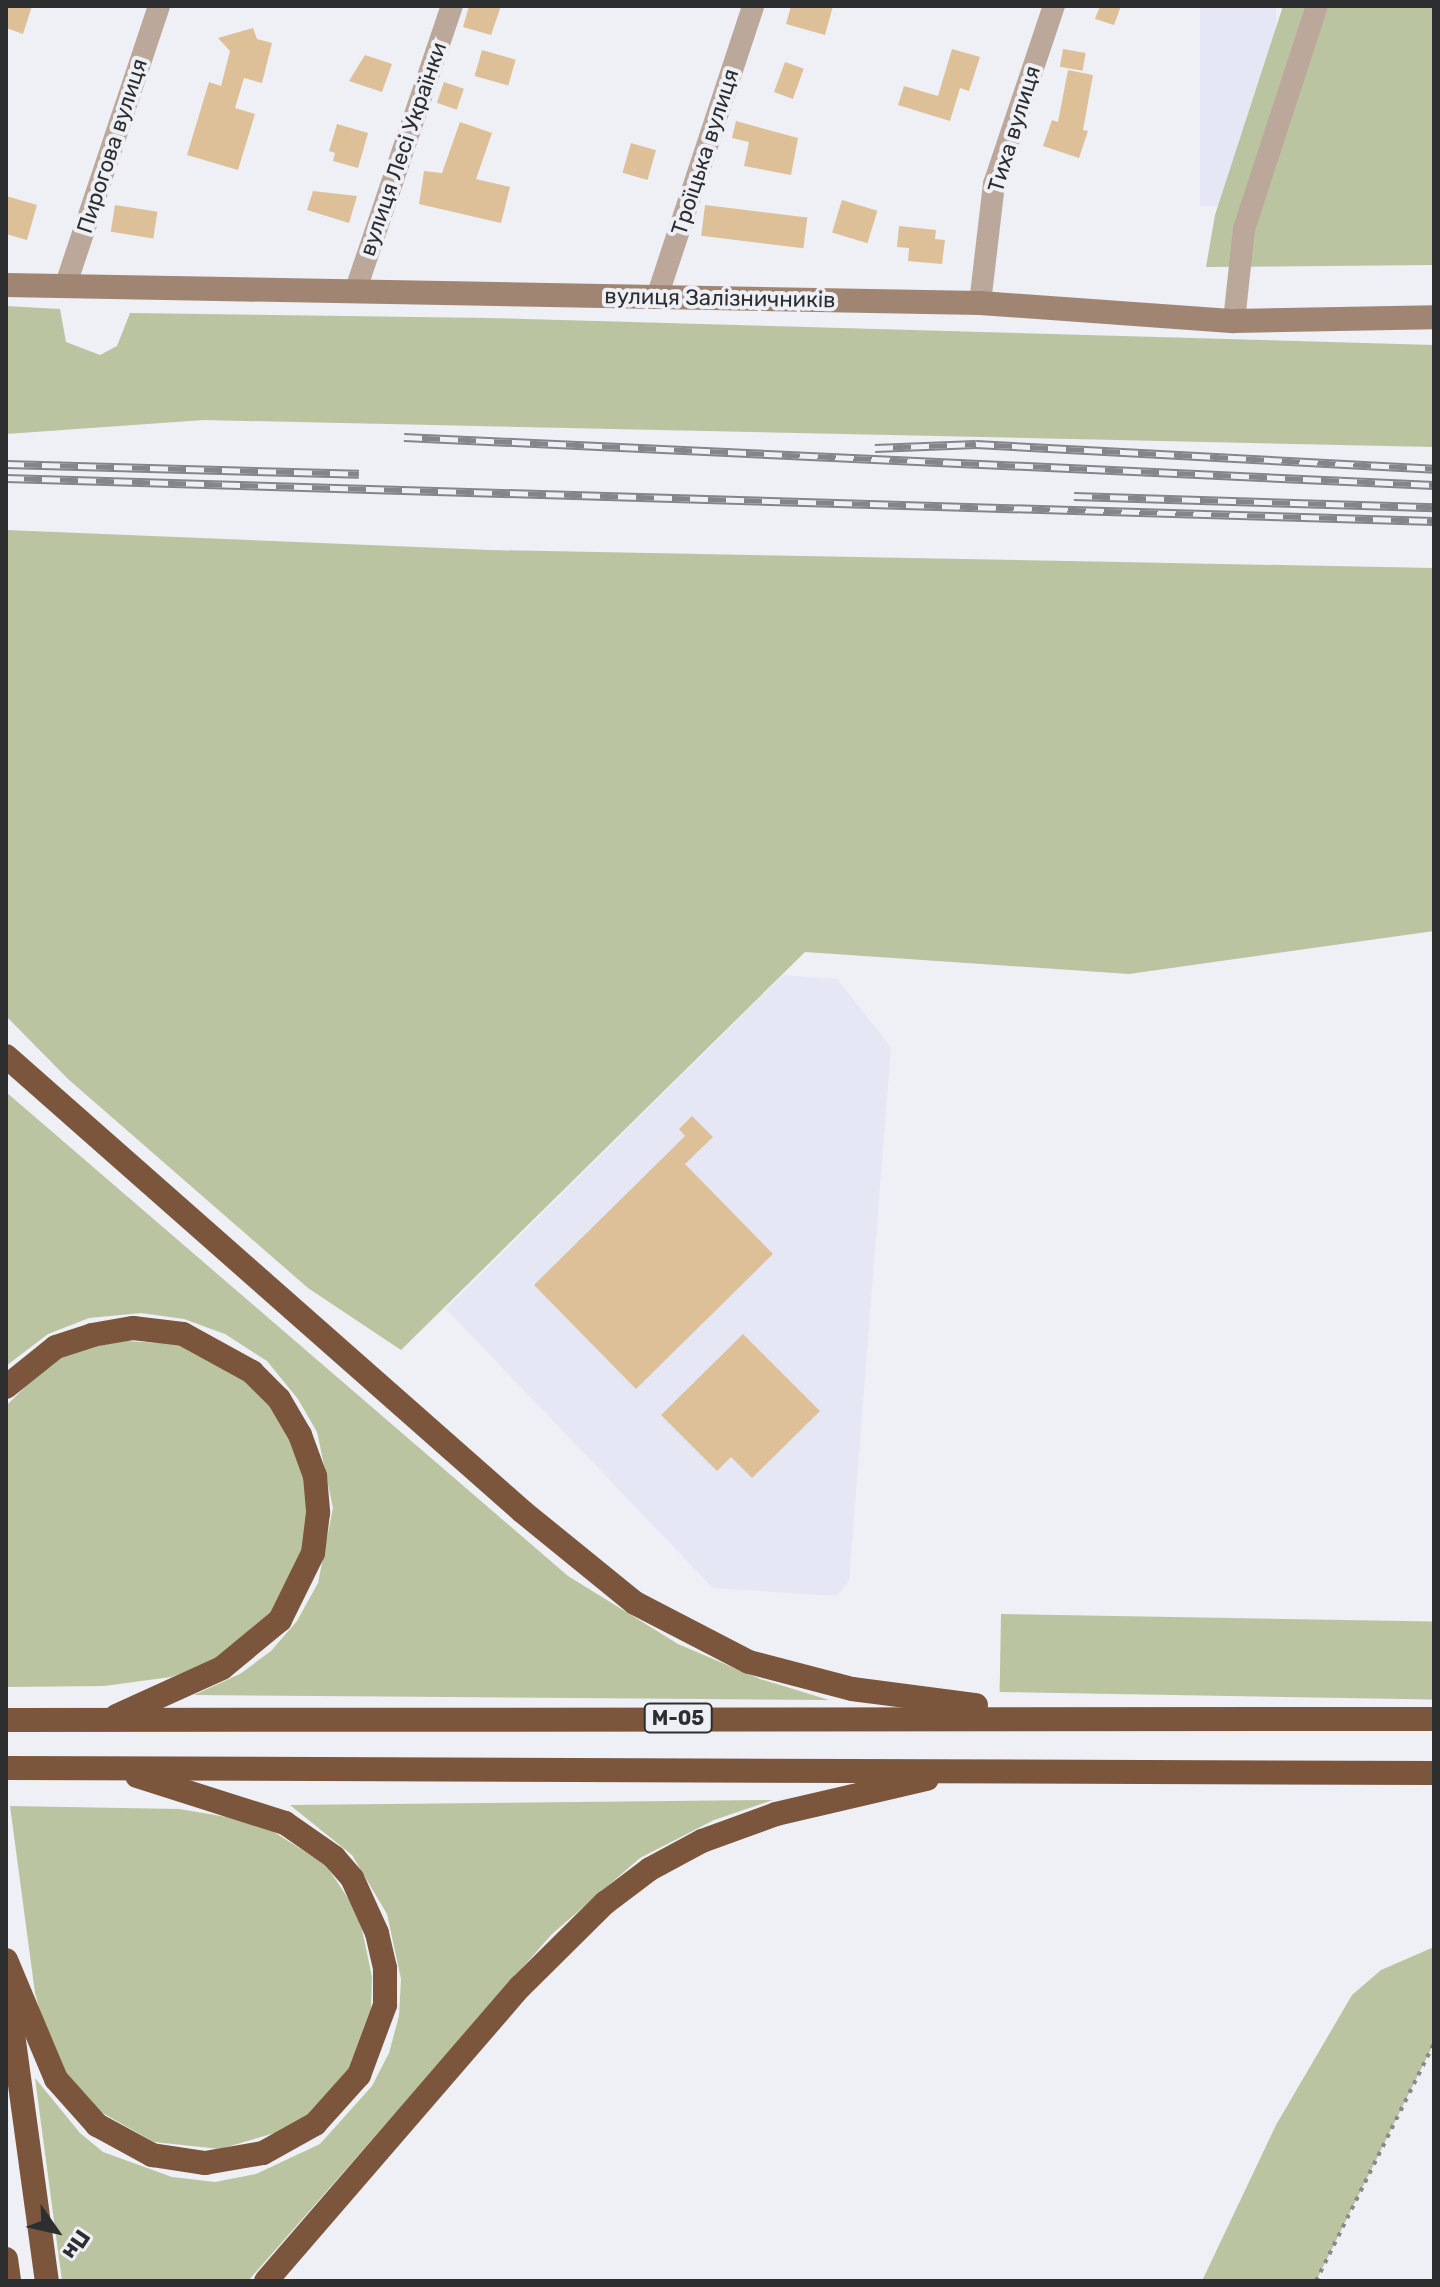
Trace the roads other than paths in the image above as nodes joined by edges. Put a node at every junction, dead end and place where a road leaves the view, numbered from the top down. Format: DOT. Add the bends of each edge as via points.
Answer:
graph roads {
  1 [pos="159,6"];
  2 [pos="452,6"];
  3 [pos="753,6"];
  4 [pos="1054,6"];
  5 [pos="1317,6"];
  6 [pos="6,285"];
  7 [pos="65,287"];
  8 [pos="355,292"];
  9 [pos="657,297"];
  10 [pos="980,303"];
  11 [pos="1434,317"];
  12 [pos="1234,321"];
  13 [pos="6,1056"];
  14 [pos="6,1387"];
  15 [pos="1049,1717"];
  16 [pos="1434,1719"];
  17 [pos="6,1720"];
  18 [pos="104,1721"];
  19 [pos="108,1767"];
  20 [pos="6,1768"];
  21 [pos="966,1770"];
  22 [pos="1434,1773"];
  23 [pos="6,1960"];
  24 [pos="6,1987"];
  25 [pos="6,2259"];
  26 [pos="9,2281"];
  27 [pos="47,2281"];
  28 [pos="266,2281"];
  1 -- 7 [label="street, Пирогова вулиця"];
  2 -- 8 [label="street, вулиця Лесі Українки"];
  3 -- 9 [label="street, Троїцька вулиця"];
  4 -- 10 [label="street, Тиха вулиця" via="994,184"];
  5 -- 12 [label="street" via="1244,229"];
  6 -- 7 [label="street, вулиця Залізничників"];
  7 -- 8 [label="street, вулиця Залізничників"];
  8 -- 9 [label="street, вулиця Залізничників"];
  9 -- 10 [label="street, вулиця Залізничників"];
  10 -- 12 [label="street, вулиця Залізничників"];
  11 -- 12 [label="street, вулиця Залізничників"];
  13 -- 15 [label="highway" via="511,1501 635,1603 749,1662 812,1680"];
  14 -- 18 [label="highway" via="56,1347 92,1335 133,1328 183,1334 252,1372 279,1399 315,1476 313,1553 280,1620 222,1668"];
  15 -- 16 [label="highway, М-05"];
  15 -- 18 [label="highway, М-05"];
  17 -- 18 [label="highway, М-05"];
  19 -- 20 [label="highway"];
  19 -- 21 [label="highway"];
  19 -- 23 [label="highway" via="285,1823 334,1857 352,1878 377,1933 385,1968 385,2005 359,2075 315,2124 263,2153 205,2163 152,2155 97,2125 56,2079"];
  21 -- 22 [label="highway" via="1209,1776"];
  21 -- 28 [label="highway" via="776,1814 702,1841 650,1869 566,1938 520,1987"];
  24 -- 27 [label="highway"];
  25 -- 26 [label="highway"];
}
